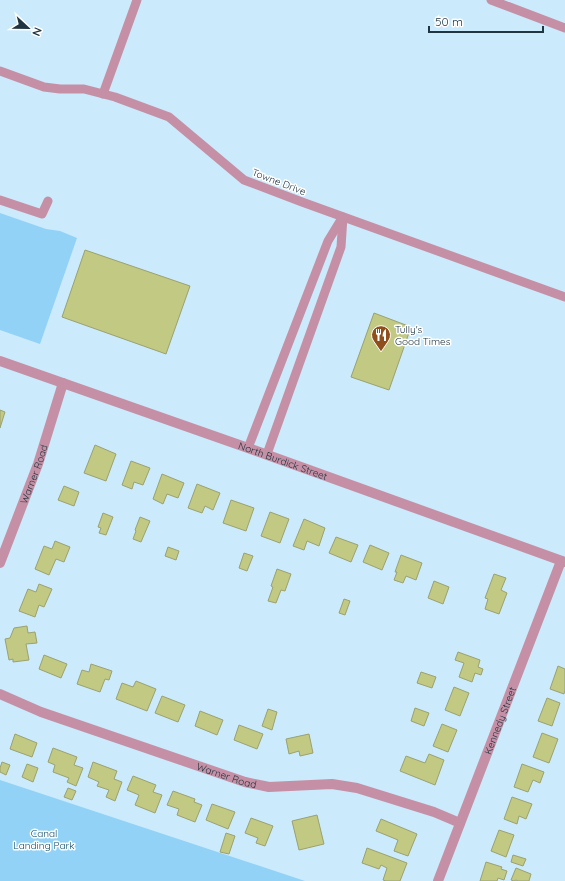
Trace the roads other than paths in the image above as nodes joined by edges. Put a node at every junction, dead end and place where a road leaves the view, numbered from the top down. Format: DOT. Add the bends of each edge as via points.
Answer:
graph roads {
  1 [pos="137,0"];
  2 [pos="490,0"];
  3 [pos="565,28"];
  4 [pos="0,71"];
  5 [pos="103,94"];
  6 [pos="0,200"];
  7 [pos="48,201"];
  8 [pos="343,217"];
  9 [pos="565,297"];
  10 [pos="0,361"];
  11 [pos="63,384"];
  12 [pos="248,448"];
  13 [pos="267,454"];
  14 [pos="563,561"];
  15 [pos="0,563"];
  16 [pos="0,694"];
  17 [pos="460,823"];
  18 [pos="438,881"];
  1 -- 5 [label="lane"];
  2 -- 3 [label="lane"];
  4 -- 5 [label="lane, Towne Drive" via="44,87 84,89"];
  5 -- 8 [label="lane, Towne Drive" via="169,117 244,180"];
  6 -- 7 [label="lane" via="42,214"];
  8 -- 9 [label="lane, Towne Drive"];
  8 -- 12 [label="lane" via="328,242"];
  8 -- 13 [label="lane" via="342,246"];
  10 -- 11 [label="street, North Burdick Street"];
  11 -- 12 [label="street, North Burdick Street"];
  11 -- 15 [label="street, Warner Road" via="38,464"];
  12 -- 13 [label="street, North Burdick Street"];
  13 -- 14 [label="street, North Burdick Street"];
  14 -- 17 [label="street, Kennedy Street"];
  16 -- 17 [label="street, Warner Road" via="41,712 245,782 269,787 332,784 357,788 434,812"];
  17 -- 18 [label="street, Kennedy Street"];
}
